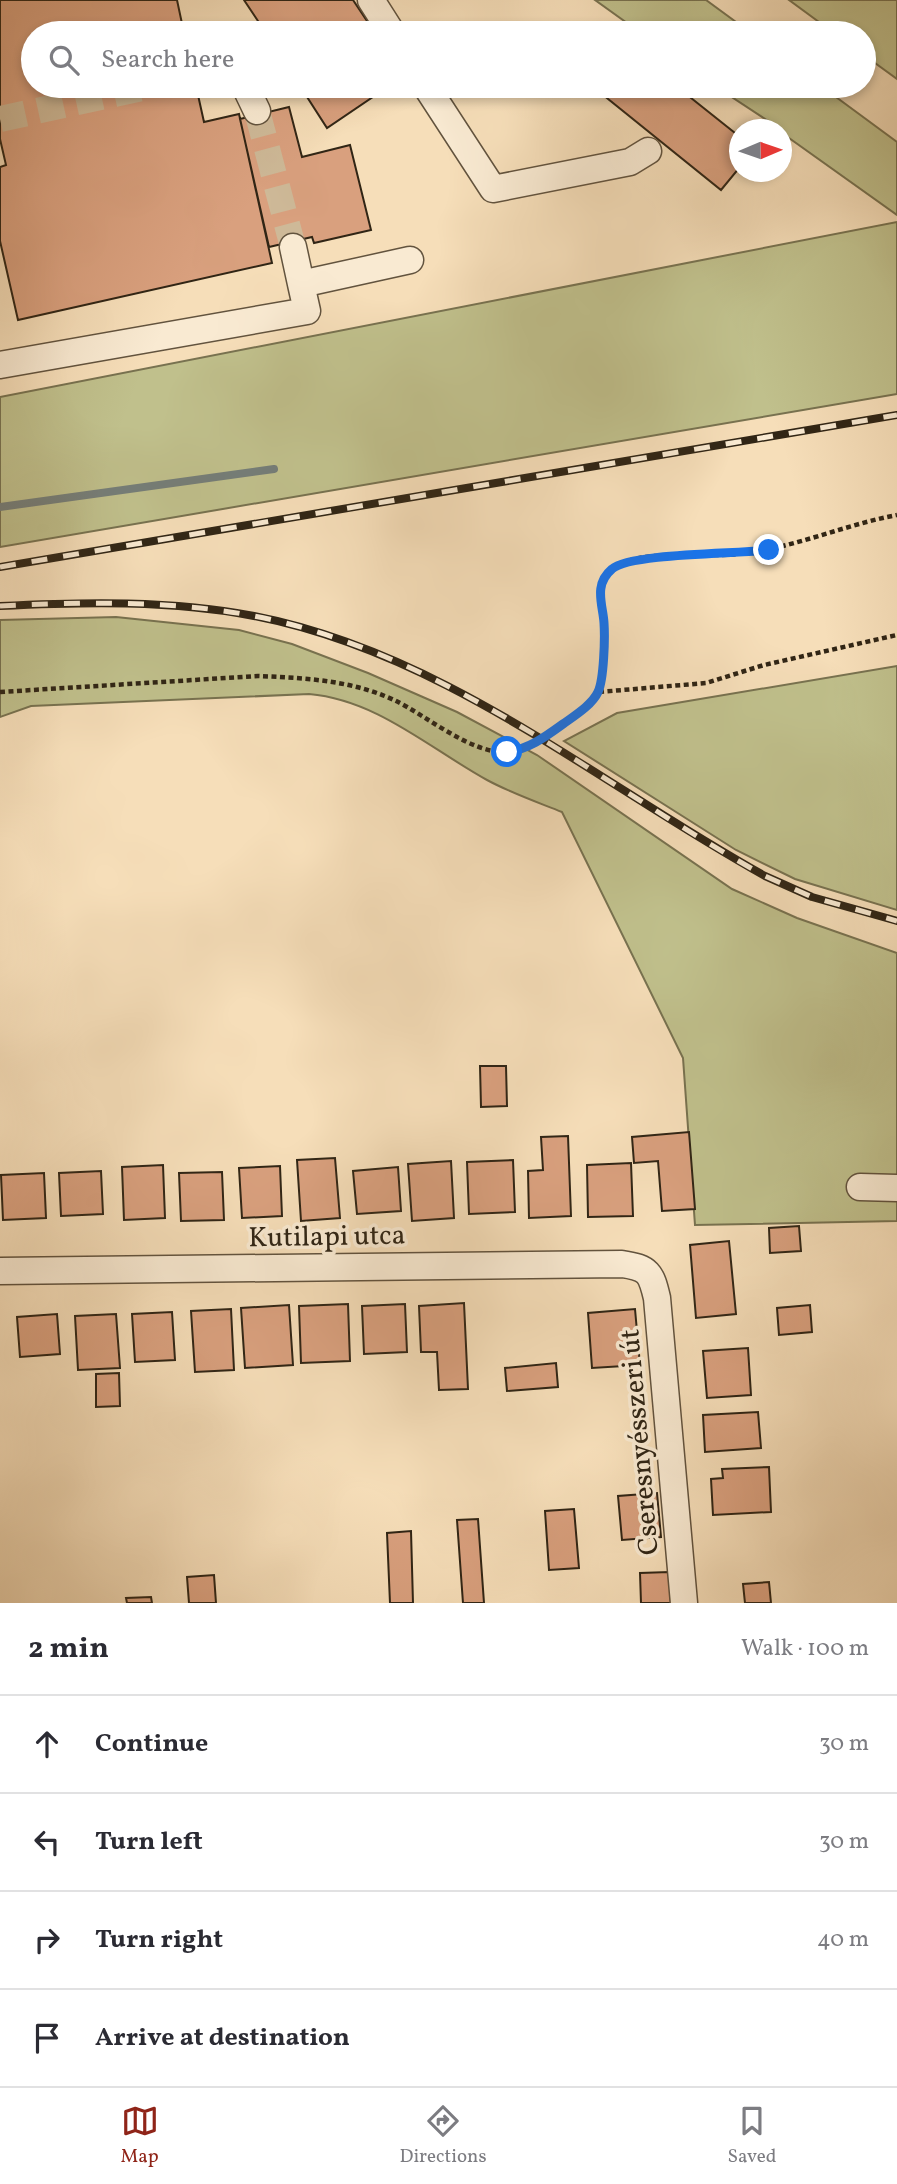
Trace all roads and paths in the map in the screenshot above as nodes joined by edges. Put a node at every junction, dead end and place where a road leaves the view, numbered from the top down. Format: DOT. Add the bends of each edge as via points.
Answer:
graph roads {
  1 [pos="371,0"];
  2 [pos="384,21"];
  3 [pos="251,98"];
  4 [pos="434,98"];
  5 [pos="257,111"];
  6 [pos="648,151"];
  7 [pos="293,247"];
  8 [pos="410,260"];
  9 [pos="301,284"];
  10 [pos="0,365"];
  11 [pos="897,515"];
  12 [pos="897,635"];
  13 [pos="0,692"];
  14 [pos="598,692"];
  15 [pos="860,1187"];
  16 [pos="897,1188"];
  17 [pos="0,1271"];
  18 [pos="652,1276"];
  19 [pos="684,1603"];
  1 -- 2 [label="street"];
  3 -- 5 [label="street"];
  4 -- 6 [label="street" via="493,189 631,162"];
  7 -- 9 [label="street"];
  8 -- 9 [label="street"];
  9 -- 10 [label="street" via="307,311"];
  11 -- 14 [label="path" via="769,550 646,558 611,569 599,594 604,641"];
  12 -- 14 [label="path" via="706,683"];
  13 -- 14 [label="path" via="258,676 335,682 393,699 490,752 507,752 541,740"];
  15 -- 16 [label="street"];
  17 -- 18 [label="street, Kutilapi utca" via="622,1264 640,1266"];
  18 -- 19 [label="street, Cseresnyésszeri út"];
}
